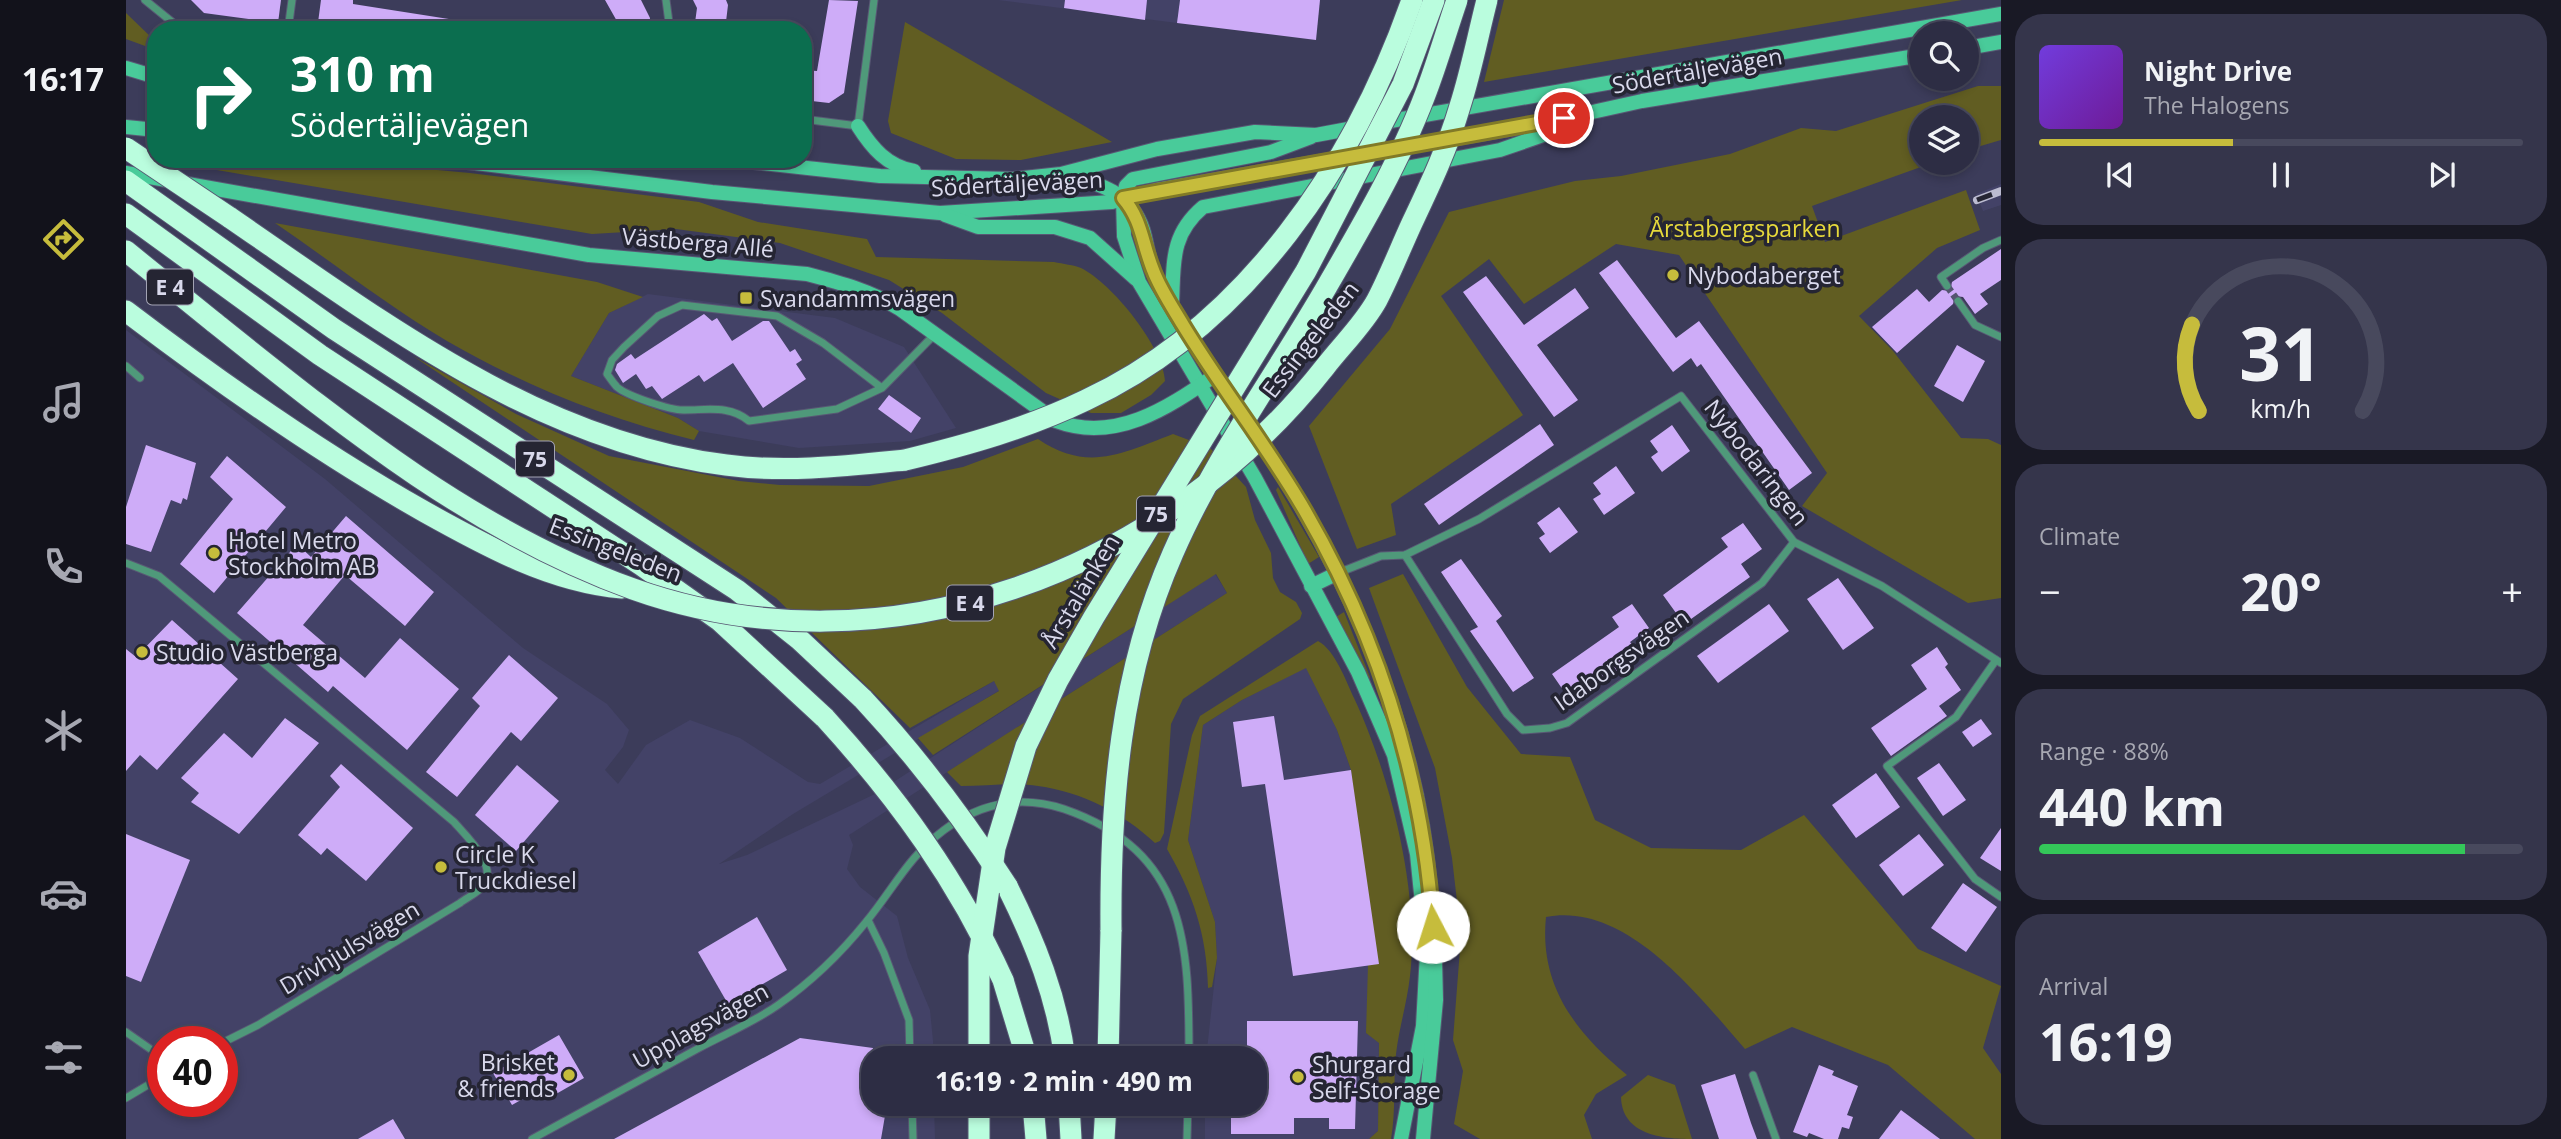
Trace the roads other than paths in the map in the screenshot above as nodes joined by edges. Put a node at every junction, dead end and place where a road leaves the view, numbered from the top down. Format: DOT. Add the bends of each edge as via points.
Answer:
graph roads {
  1 [pos="145,0"];
  2 [pos="292,0"];
  3 [pos="666,0"];
  4 [pos="874,0"];
  5 [pos="1412,0"];
  6 [pos="1434,0"];
  7 [pos="1457,0"];
  8 [pos="1487,0"];
  9 [pos="2001,13"];
  10 [pos="170,21"];
  11 [pos="289,21"];
  12 [pos="669,21"];
  13 [pos="2001,43"];
  14 [pos="1979,46"];
  15 [pos="1909,57"];
  16 [pos="126,68"];
  17 [pos="147,74"];
  18 [pos="1642,101"];
  19 [pos="812,120"];
  20 [pos="858,126"];
  21 [pos="126,127"];
  22 [pos="147,129"];
  23 [pos="1316,135"];
  24 [pos="126,148"];
  25 [pos="147,162"];
  26 [pos="156,168"];
  27 [pos="516,168"];
  28 [pos="808,168"];
  29 [pos="126,173"];
  30 [pos="1061,174"];
  31 [pos="967,179"];
  32 [pos="126,181"];
  33 [pos="1123,198"];
  34 [pos="940,213"];
  35 [pos="126,214"];
  36 [pos="2001,240"];
  37 [pos="126,251"];
  38 [pos="1139,282"];
  39 [pos="1947,286"];
  40 [pos="1958,301"];
  41 [pos="1171,306"];
  42 [pos="126,311"];
  43 [pos="936,333"];
  44 [pos="2001,337"];
  45 [pos="126,366"];
  46 [pos="1214,376"];
  47 [pos="140,378"];
  48 [pos="1201,385"];
  49 [pos="882,388"];
  50 [pos="1794,542"];
  51 [pos="1405,555"];
  52 [pos="126,564"];
  53 [pos="1338,573"];
  54 [pos="1311,586"];
  55 [pos="634,589"];
  56 [pos="1998,661"];
  57 [pos="2001,897"];
  58 [pos="868,920"];
  59 [pos="126,1032"];
  60 [pos="238,1035"];
  61 [pos="910,1046"];
  62 [pos="979,1046"];
  63 [pos="1023,1046"];
  64 [pos="1063,1046"];
  65 [pos="1108,1046"];
  66 [pos="1189,1046"];
  67 [pos="147,1047"];
  68 [pos="1753,1075"];
  69 [pos="147,1086"];
  70 [pos="126,1098"];
  71 [pos="912,1116"];
  72 [pos="979,1116"];
  73 [pos="1034,1116"];
  74 [pos="1070,1116"];
  75 [pos="1105,1116"];
  76 [pos="1188,1116"];
  77 [pos="532,1139"];
  78 [pos="913,1139"];
  79 [pos="979,1139"];
  80 [pos="1036,1139"];
  81 [pos="1072,1139"];
  82 [pos="1104,1139"];
  83 [pos="1187,1139"];
  84 [pos="1401,1139"];
  85 [pos="1423,1139"];
  86 [pos="1776,1139"];
  1 -- 10 [label="street"];
  2 -- 11 [label="street"];
  3 -- 12 [label="street"];
  4 -- 20 [label="street"];
  5 -- 26 [label="highway, bridge" via="1391,58 1332,169 1289,232 1225,305 1146,365 1088,400 1017,429 905,460 813,469 726,465 601,436 531,406 395,331"];
  6 -- 62 [label="highway, Årstalänken / 75, bridge" via="1403,84 1306,271 1094,617 1026,746 995,848 979,956"];
  7 -- 65 [label="highway, 75, bridge" via="1404,143 1326,288 1251,407 1173,553 1138,651 1114,778"];
  8 -- 55 [label="highway, Essingeleden / E 4, bridge" via="1461,105 1440,165 1375,303 1278,423 1239,461 1176,507 1111,548 1032,585 913,615 782,618 682,603"];
  9 -- 23 [label="main road, Södertäljevägen"];
  13 -- 14 [label="main road"];
  15 -- 18 [label="main road, Södertäljevägen"];
  16 -- 17 [label="main road"];
  18 -- 33 [label="main road, Södertäljevägen" via="1538,124"];
  18 -- 41 [label="main road" via="1500,150 1203,207 1180,233"];
  19 -- 20 [label="street"];
  20 -- 31 [label="main road" via="870,145 901,169"];
  21 -- 22 [label="main road"];
  23 -- 30 [label="main road, Södertäljevägen" via="1255,132 1157,149"];
  23 -- 33 [label="main road" via="1271,152 1133,179"];
  24 -- 25 [label="highway, bridge"];
  27 -- 34 [label="main road, Södertäljevägen"];
  28 -- 31 [label="main road, Södertäljevägen"];
  29 -- 43 [label="main road, Västberga Allé" via="589,255 807,274 875,294"];
  30 -- 31 [label="main road, Södertäljevägen"];
  30 -- 33 [label="main road" via="1093,182"];
  32 -- 64 [label="highway, 75, bridge" via="334,329 737,590 800,640 905,744 1007,886 1047,979"];
  33 -- 34 [label="main road, Södertäljevägen"];
  33 -- 38 [label="main road" via="1124,236"];
  33 -- 41 [label="main road" via="1144,231 1146,251"];
  34 -- 38 [label="main road" via="978,227 1055,227 1090,238"];
  35 -- 63 [label="highway, 75, bridge" via="320,355 720,621 825,718 892,795 977,922 1003,980"];
  36 -- 39 [label="street" via="1941,277"];
  37 -- 55 [label="highway, Essingeleden / E 4, bridge" via="364,439 484,520"];
  38 -- 48 [label="main road"];
  40 -- 44 [label="street" via="1975,325"];
  41 -- 46 [label="main road"];
  42 -- 55 [label="highway, bridge" via="351,470 475,540 569,579"];
  43 -- 48 [label="main road, Västberga Allé" via="1056,421 1076,428 1113,429 1136,422"];
  43 -- 49 [label="street"];
  45 -- 47 [label="street"];
  46 -- 48 [label="main road, Västberga Allé"];
  46 -- 53 [label="main road" via="1276,464"];
  48 -- 54 [label="main road"];
  49 -- 49 [label="street" via="837,409 749,421 739,413 708,408 682,411 625,392 607,374 612,360 658,316 682,305 777,316 823,343"];
  50 -- 51 [label="street, Nybodaringen" via="1681,396 1512,501"];
  50 -- 51 [label="street, Idaborgsvägen" via="1762,583 1567,723 1523,730 1507,715"];
  50 -- 56 [label="street, Nybodaringen" via="1882,586"];
  51 -- 53 [label="street, Nybodaringen" via="1381,556"];
  52 -- 60 [label="street, Drivhjulsvägen" via="159,576 454,822 485,862 488,875 483,886 460,903"];
  53 -- 54 [label="main road"];
  53 -- 85 [label="main road" via="1389,694 1420,807 1428,855 1436,1000"];
  54 -- 84 [label="main road" via="1358,672 1395,755 1417,853 1424,905 1423,1026"];
  56 -- 57 [label="street, Nybodaringen" via="1956,717 1887,766 1975,879"];
  58 -- 61 [label="street" via="909,1020"];
  58 -- 66 [label="street, Upplagsvägen" via="915,854 981,809 1015,800 1052,805 1092,819 1124,838 1147,860 1165,887 1179,925 1189,981"];
  58 -- 77 [label="street, Upplagsvägen" via="837,956 777,1006"];
  59 -- 67 [label="street"];
  68 -- 86 [label="street"];
  69 -- 70 [label="street"];
  71 -- 78 [label="street"];
  72 -- 79 [label="highway"];
  73 -- 80 [label="highway"];
  74 -- 81 [label="highway"];
  75 -- 82 [label="highway"];
  76 -- 83 [label="street"];
}
